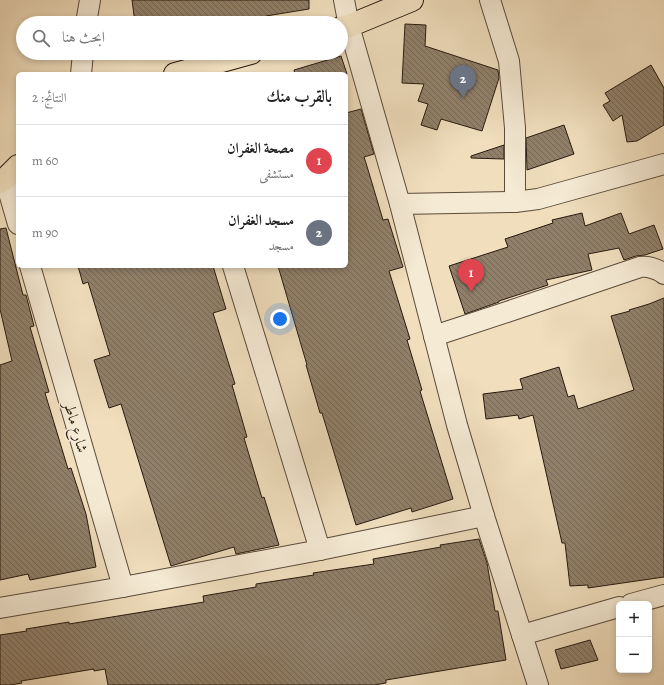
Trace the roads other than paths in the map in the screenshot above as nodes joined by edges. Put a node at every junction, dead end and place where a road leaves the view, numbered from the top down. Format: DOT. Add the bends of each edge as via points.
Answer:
graph roads {
  1 [pos="90,0"];
  2 [pos="344,0"];
  3 [pos="412,0"];
  4 [pos="490,0"];
  5 [pos="87,16"];
  6 [pos="345,16"];
  7 [pos="348,26"];
  8 [pos="348,37"];
  9 [pos="82,60"];
  10 [pos="226,60"];
  11 [pos="81,72"];
  12 [pos="182,72"];
  13 [pos="664,164"];
  14 [pos="8,176"];
  15 [pos="515,202"];
  16 [pos="400,204"];
  17 [pos="16,214"];
  18 [pos="31,268"];
  19 [pos="234,268"];
  20 [pos="664,274"];
  21 [pos="434,336"];
  22 [pos="484,516"];
  23 [pos="320,550"];
  24 [pos="123,588"];
  25 [pos="664,595"];
  26 [pos="642,601"];
  27 [pos="0,608"];
  28 [pos="616,608"];
  29 [pos="522,635"];
  30 [pos="538,685"];
  1 -- 5 [label="street"];
  2 -- 6 [label="street"];
  3 -- 7 [label="main road"];
  4 -- 15 [label="street" via="509,60 515,128"];
  8 -- 16 [label="street"];
  9 -- 11 [label="street"];
  10 -- 12 [label="main road"];
  13 -- 15 [label="street" via="538,199"];
  14 -- 17 [label="street"];
  15 -- 16 [label="street"];
  16 -- 21 [label="street"];
  18 -- 24 [label="street, شارع ماطر"];
  19 -- 23 [label="street"];
  20 -- 21 [label="street" via="653,267 640,267"];
  21 -- 22 [label="street"];
  22 -- 23 [label="street"];
  22 -- 29 [label="street"];
  23 -- 24 [label="street"];
  24 -- 27 [label="street"];
  25 -- 26 [label="street"];
  28 -- 29 [label="street"];
  29 -- 30 [label="street"];
}
